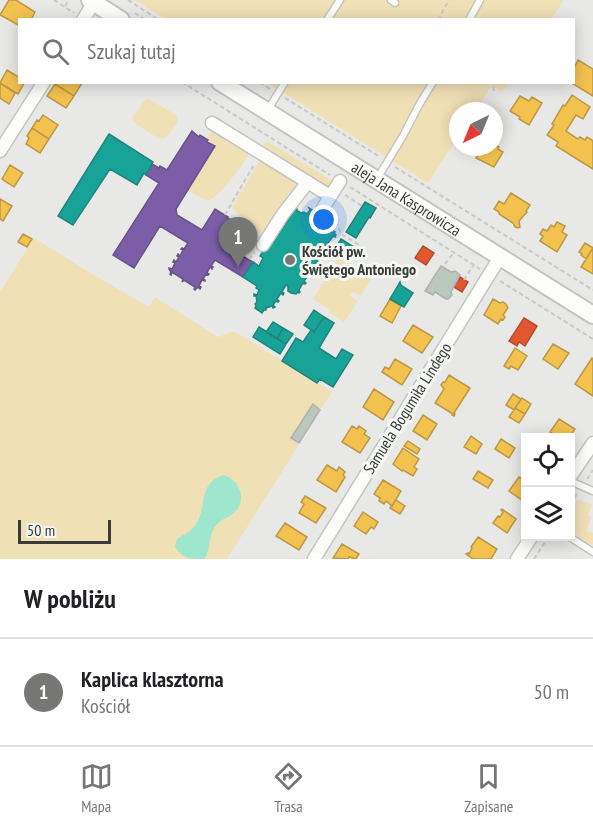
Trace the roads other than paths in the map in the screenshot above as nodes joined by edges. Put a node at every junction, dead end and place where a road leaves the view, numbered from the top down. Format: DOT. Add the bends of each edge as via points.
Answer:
graph roads {
  1 [pos="340,0"];
  2 [pos="480,0"];
  3 [pos="92,1"];
  4 [pos="81,18"];
  5 [pos="118,18"];
  6 [pos="328,18"];
  7 [pos="470,18"];
  8 [pos="43,84"];
  9 [pos="223,84"];
  10 [pos="284,84"];
  11 [pos="432,84"];
  12 [pos="267,111"];
  13 [pos="212,123"];
  14 [pos="0,151"];
  15 [pos="377,180"];
  16 [pos="308,183"];
  17 [pos="329,214"];
  18 [pos="263,245"];
  19 [pos="501,257"];
  20 [pos="593,315"];
  21 [pos="593,443"];
  22 [pos="575,471"];
  23 [pos="575,481"];
  24 [pos="593,490"];
  25 [pos="529,541"];
  26 [pos="575,541"];
  27 [pos="593,552"];
  28 [pos="314,559"];
  29 [pos="517,559"];
  1 -- 6 [label="lane"];
  2 -- 7 [label="lane"];
  3 -- 4 [label="street"];
  3 -- 5 [label="street"];
  8 -- 14 [label="street"];
  9 -- 12 [label="street, aleja Jana Kasprowicza"];
  10 -- 12 [label="lane"];
  11 -- 15 [label="lane"];
  12 -- 15 [label="street, aleja Jana Kasprowicza"];
  13 -- 16 [label="street"];
  15 -- 19 [label="street, aleja Jana Kasprowicza"];
  16 -- 17 [label="street" via="335,189"];
  16 -- 18 [label="street"];
  19 -- 20 [label="street, aleja Jana Kasprowicza"];
  19 -- 28 [label="street, Samuela Bogumiła Lindego"];
  21 -- 22 [label="street"];
  23 -- 24 [label="lane"];
  25 -- 29 [label="street"];
  26 -- 27 [label="lane"];
}
